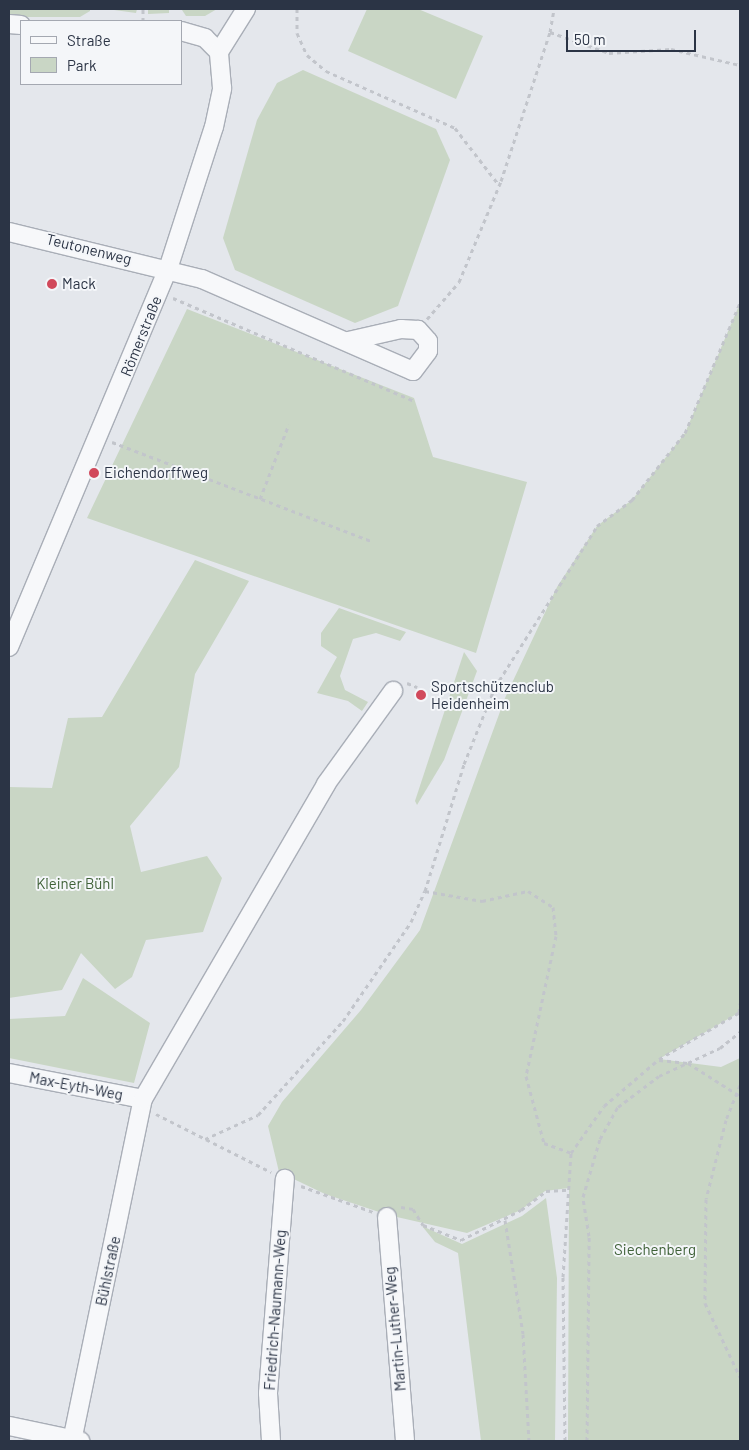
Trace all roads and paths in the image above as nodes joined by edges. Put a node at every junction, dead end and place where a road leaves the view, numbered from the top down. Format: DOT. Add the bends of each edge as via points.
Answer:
graph roads {
  1 [pos="297,9"];
  2 [pos="554,9"];
  3 [pos="242,12"];
  4 [pos="182,31"];
  5 [pos="550,32"];
  6 [pos="219,52"];
  7 [pos="740,66"];
  8 [pos="499,185"];
  9 [pos="9,232"];
  10 [pos="168,269"];
  11 [pos="159,291"];
  12 [pos="740,303"];
  13 [pos="418,330"];
  14 [pos="348,341"];
  15 [pos="414,401"];
  16 [pos="289,424"];
  17 [pos="100,437"];
  18 [pos="260,499"];
  19 [pos="371,541"];
  20 [pos="9,647"];
  21 [pos="393,691"];
  22 [pos="425,891"];
  23 [pos="740,1003"];
  24 [pos="739,1013"];
  25 [pos="740,1032"];
  26 [pos="659,1059"];
  27 [pos="688,1064"];
  28 [pos="9,1073"];
  29 [pos="740,1086"];
  30 [pos="735,1094"];
  31 [pos="740,1096"];
  32 [pos="142,1100"];
  33 [pos="158,1115"];
  34 [pos="205,1139"];
  35 [pos="571,1153"];
  36 [pos="286,1178"];
  37 [pos="568,1190"];
  38 [pos="387,1217"];
  39 [pos="505,1220"];
  40 [pos="740,1377"];
  41 [pos="9,1426"];
  42 [pos="74,1441"];
  43 [pos="271,1441"];
  44 [pos="406,1441"];
  45 [pos="529,1441"];
  46 [pos="565,1441"];
  47 [pos="586,1441"];
  1 -- 8 [label="path" via="296,33 307,55 326,71 455,128"];
  2 -- 5 [label="path"];
  3 -- 6 [label="street"];
  4 -- 6 [label="street" via="205,38"];
  5 -- 7 [label="path" via="609,53 671,49"];
  5 -- 8 [label="path"];
  6 -- 10 [label="street, Römerstraße" via="222,88 214,127"];
  8 -- 13 [label="path" via="459,282"];
  9 -- 10 [label="street, Teutonenweg"];
  10 -- 11 [label="street, Römerstraße"];
  10 -- 14 [label="street, Teutonenweg"];
  11 -- 15 [label="path"];
  11 -- 17 [label="street, Römerstraße"];
  12 -- 22 [label="path" via="685,433 632,500 597,526 495,687 464,764"];
  13 -- 14 [label="street" via="401,329"];
  13 -- 14 [label="street, Teutonenweg" via="428,341 428,351 413,371"];
  16 -- 18 [label="path"];
  17 -- 18 [label="path"];
  17 -- 20 [label="street, Römerstraße"];
  18 -- 19 [label="path"];
  21 -- 32 [label="street" via="326,784"];
  22 -- 34 [label="path" via="411,922 343,1021 258,1115"];
  22 -- 35 [label="path" via="482,901 528,891 553,908 556,936 526,1076 544,1143"];
  23 -- 24 [label="path"];
  24 -- 26 [label="path"];
  25 -- 27 [label="path"];
  26 -- 27 [label="path"];
  26 -- 35 [label="path" via="604,1106"];
  27 -- 30 [label="path"];
  27 -- 47 [label="path" via="659,1076 618,1107 590,1168 583,1197 588,1236"];
  28 -- 32 [label="street, Max-Eyth-Weg"];
  29 -- 30 [label="path"];
  30 -- 31 [label="path"];
  30 -- 40 [label="path" via="706,1198 705,1302"];
  32 -- 42 [label="street, Bühlstraße"];
  33 -- 34 [label="path"];
  34 -- 36 [label="path"];
  35 -- 37 [label="path"];
  36 -- 38 [label="path" via="324,1197"];
  36 -- 43 [label="street, Friedrich-Naumann-Weg" via="268,1393"];
  37 -- 39 [label="path" via="546,1191"];
  37 -- 46 [label="path" via="563,1277"];
  38 -- 39 [label="path" via="397,1206 413,1210 423,1225 461,1240"];
  38 -- 44 [label="street, Martin-Luther-Weg"];
  39 -- 45 [label="path" via="523,1334"];
  41 -- 42 [label="street"];
}
